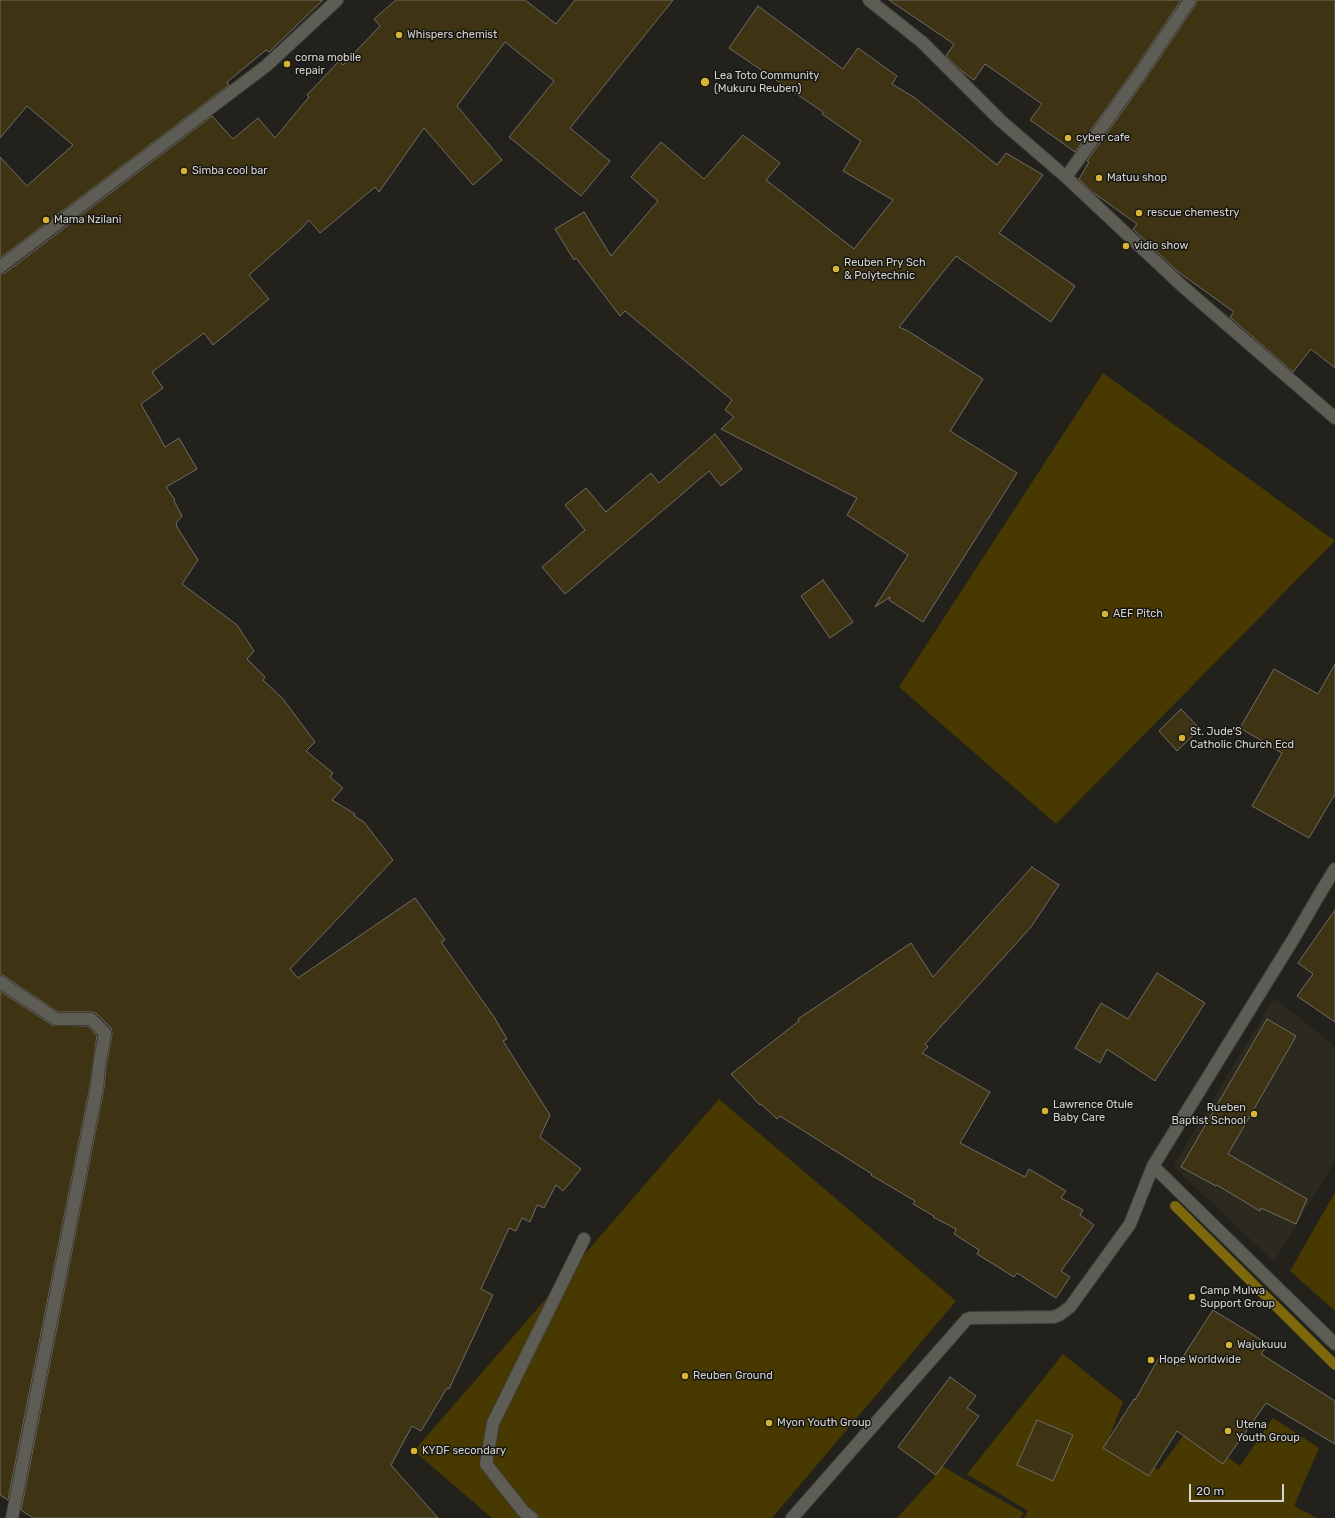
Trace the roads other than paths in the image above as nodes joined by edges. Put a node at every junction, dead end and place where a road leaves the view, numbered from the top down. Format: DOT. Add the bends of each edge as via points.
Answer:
graph roads {
  1 [pos="337,0"];
  2 [pos="869,0"];
  3 [pos="1190,0"];
  4 [pos="1066,177"];
  5 [pos="0,267"];
  6 [pos="1335,418"];
  7 [pos="1335,869"];
  8 [pos="0,982"];
  9 [pos="1153,1166"];
  10 [pos="584,1240"];
  11 [pos="1335,1344"];
  12 [pos="12,1518"];
  13 [pos="532,1518"];
  14 [pos="792,1518"];
  1 -- 5 [label="street" via="266,66"];
  2 -- 4 [label="street" via="922,42 1000,122"];
  3 -- 4 [label="street"];
  4 -- 6 [label="street" via="1181,285"];
  7 -- 9 [label="street"];
  8 -- 12 [label="street" via="56,1019 91,1019 105,1034 96,1095"];
  9 -- 11 [label="street"];
  9 -- 14 [label="street" via="1130,1224 1070,1307 1053,1317 967,1319"];
  10 -- 13 [label="street" via="493,1423 486,1464"];
}
